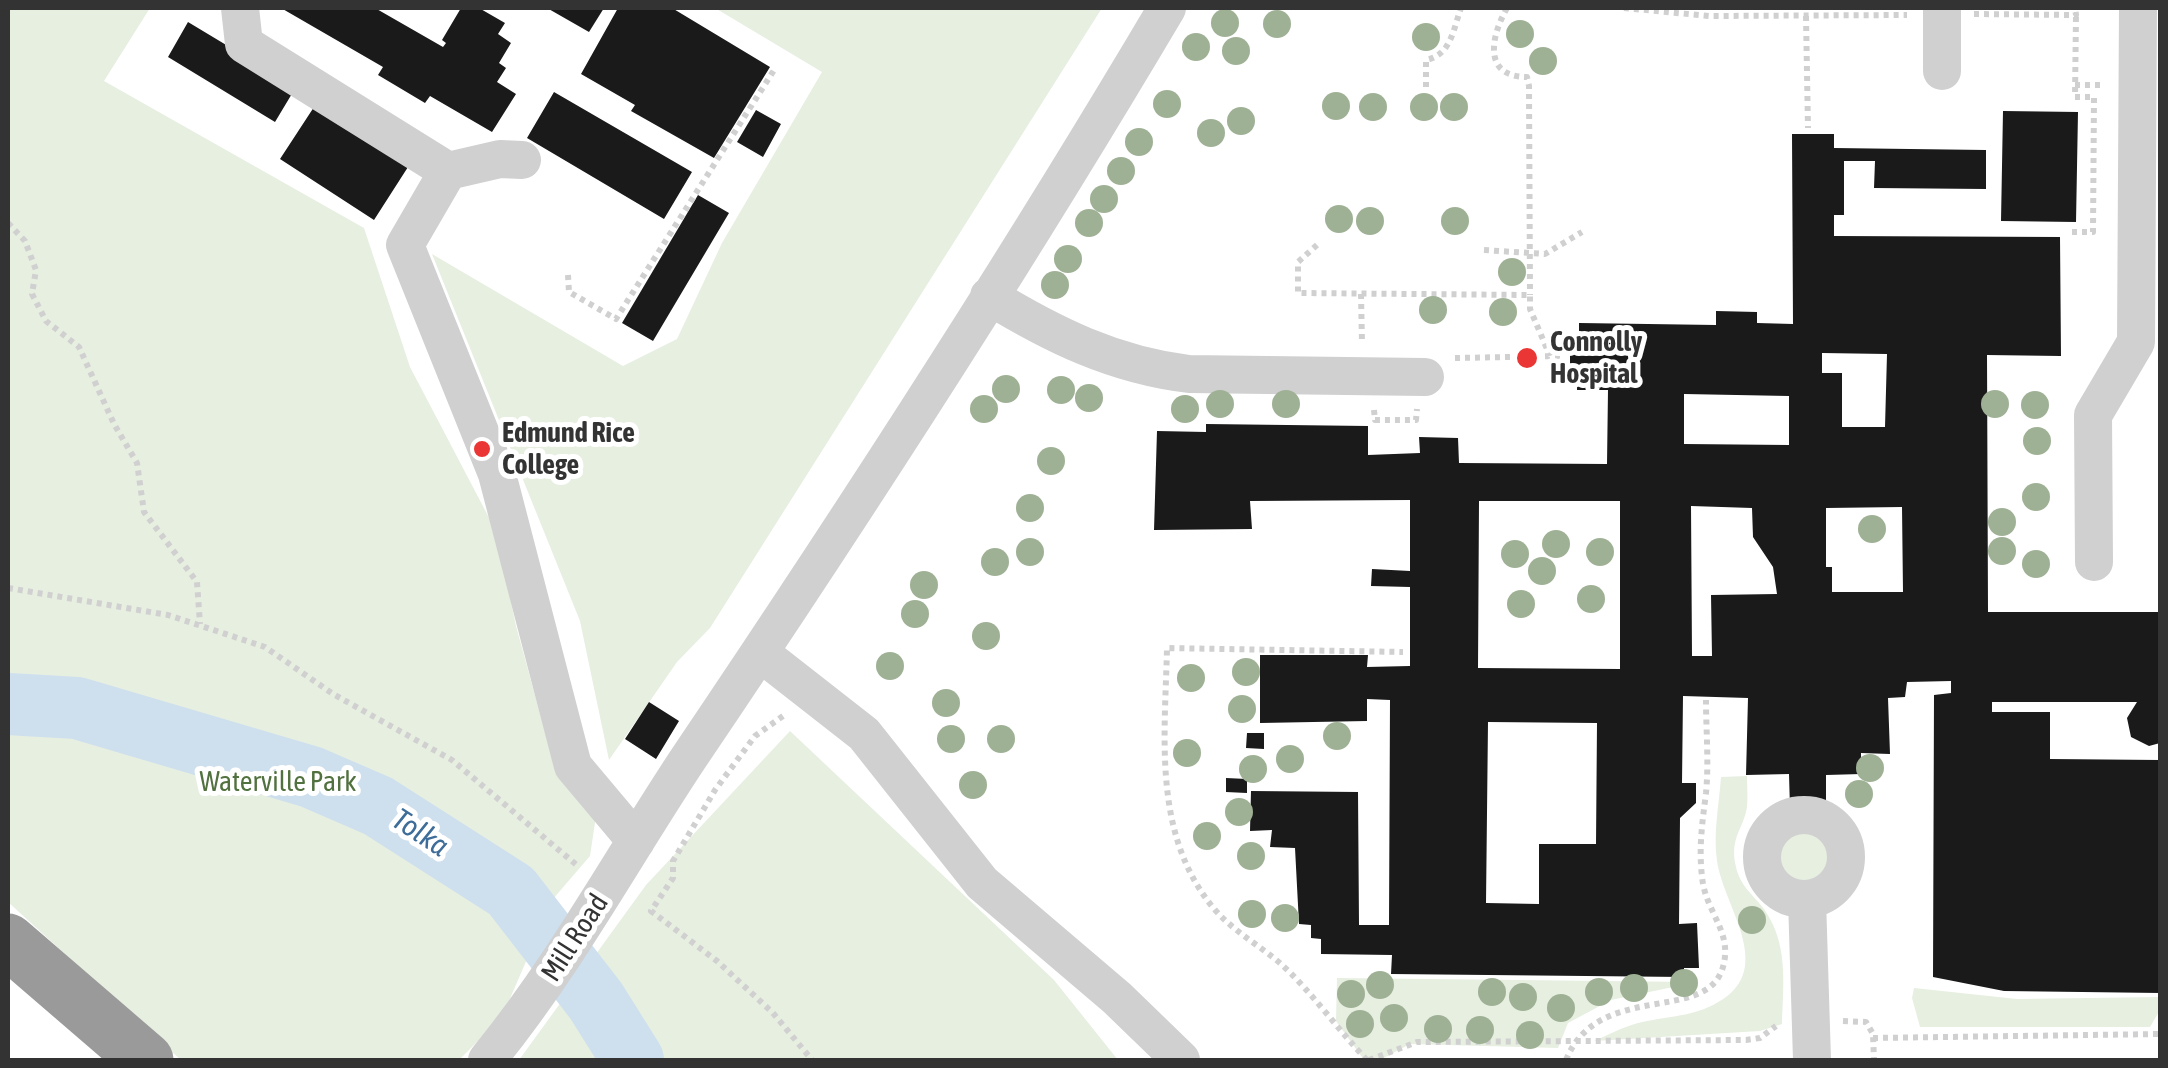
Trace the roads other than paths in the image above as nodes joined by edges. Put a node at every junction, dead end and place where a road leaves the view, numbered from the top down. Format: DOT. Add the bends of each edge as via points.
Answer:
graph roads {
  1 [pos="240,8"];
  2 [pos="1167,8"];
  3 [pos="2138,8"];
  4 [pos="1942,11"];
  5 [pos="1942,71"];
  6 [pos="522,160"];
  7 [pos="440,184"];
  8 [pos="989,296"];
  9 [pos="1425,377"];
  10 [pos="2094,562"];
  11 [pos="762,655"];
  12 [pos="646,825"];
  13 [pos="1806,899"];
  14 [pos="8,941"];
  15 [pos="146,1060"];
  16 [pos="487,1060"];
  17 [pos="1181,1060"];
  18 [pos="1812,1060"];
  1 -- 7 [label="street" via="244,44"];
  2 -- 8 [label="street, Mill Road"];
  3 -- 10 [label="street" via="2136,342 2093,415"];
  4 -- 5 [label="street"];
  6 -- 7 [label="street" via="500,159"];
  7 -- 12 [label="street" via="406,244 498,474 572,766"];
  8 -- 9 [label="street" via="1060,339 1146,367 1189,374"];
  8 -- 11 [label="street, Mill Road"];
  11 -- 12 [label="street, Mill Road"];
  11 -- 17 [label="street" via="864,734 982,882"];
  12 -- 16 [label="street, Mill Road" via="584,927"];
  13 -- 18 [label="street"];
  14 -- 15 [label="highway"];
}
